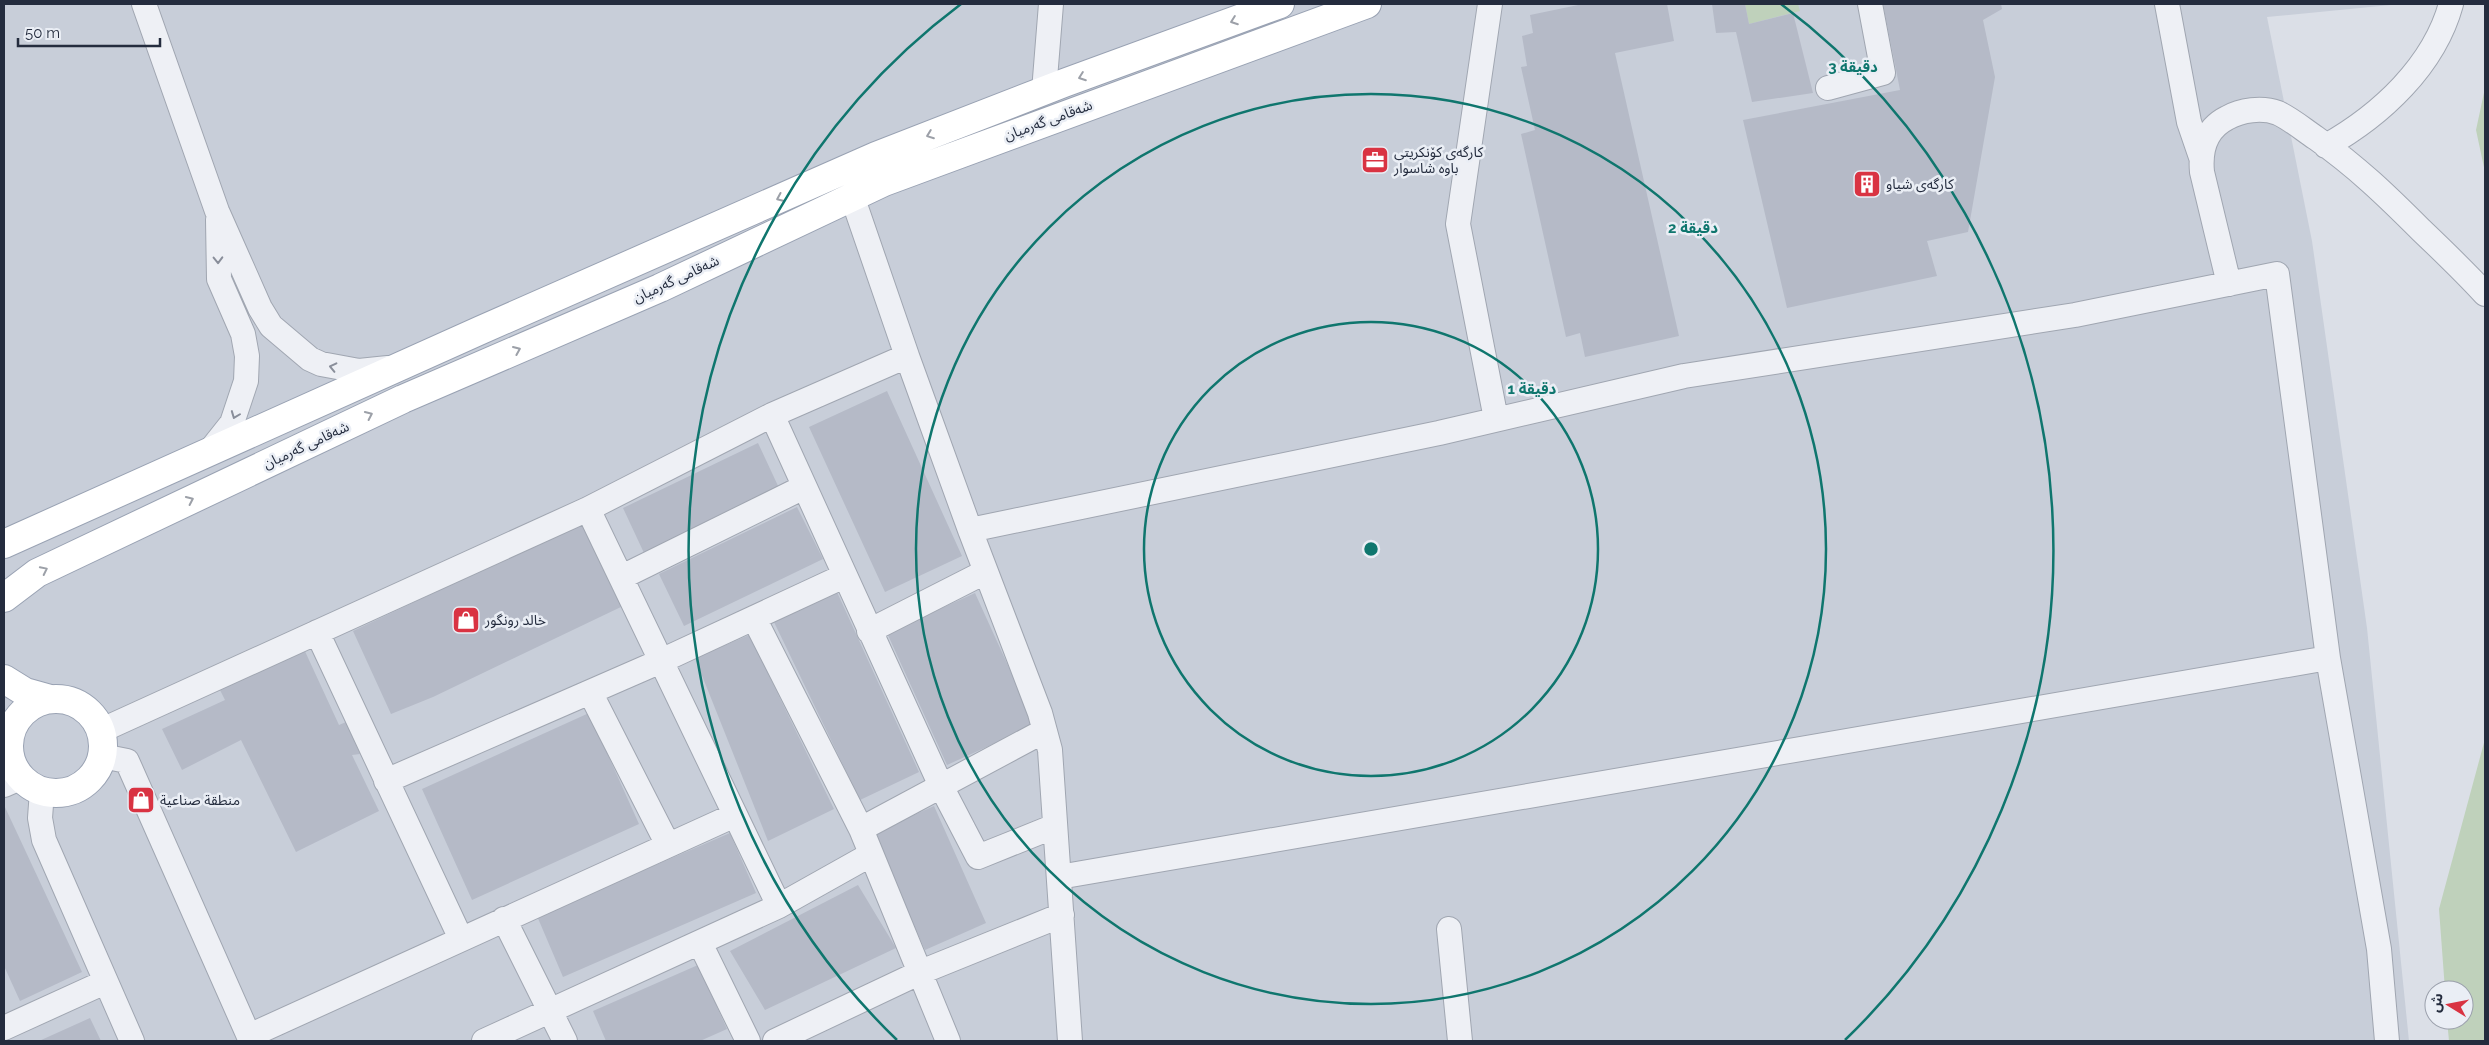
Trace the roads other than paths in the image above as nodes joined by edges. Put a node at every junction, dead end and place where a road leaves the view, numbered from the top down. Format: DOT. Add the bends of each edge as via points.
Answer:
graph roads {
  1 [pos="144,4"];
  2 [pos="1051,4"];
  3 [pos="1280,4"];
  4 [pos="1366,4"];
  5 [pos="1490,4"];
  6 [pos="1870,4"];
  7 [pos="2167,4"];
  8 [pos="2451,4"];
  9 [pos="1828,88"];
  10 [pos="1044,91"];
  11 [pos="2326,146"];
  12 [pos="2201,157"];
  13 [pos="852,196"];
  14 [pos="217,211"];
  15 [pos="622,268"];
  16 [pos="2228,284"];
  17 [pos="2485,294"];
  18 [pos="634,299"];
  19 [pos="907,356"];
  20 [pos="399,367"];
  21 [pos="772,415"];
  22 [pos="1496,419"];
  23 [pos="209,452"];
  24 [pos="804,487"];
  25 [pos="588,509"];
  26 [pos="72,515"];
  27 [pos="970,530"];
  28 [pos="4,544"];
  29 [pos="87,550"];
  30 [pos="986,572"];
  31 [pos="844,576"];
  32 [pos="622,577"];
  33 [pos="4,598"];
  34 [pos="754,618"];
  35 [pos="869,631"];
  36 [pos="317,632"];
  37 [pos="2328,658"];
  38 [pos="661,661"];
  39 [pos="4,679"];
  40 [pos="590,692"];
  41 [pos="50,699"];
  42 [pos="1044,731"];
  43 [pos="101,743"];
  44 [pos="16,771"];
  45 [pos="386,780"];
  46 [pos="941,786"];
  47 [pos="734,815"];
  48 [pos="1055,826"];
  49 [pos="861,830"];
  50 [pos="668,846"];
  51 [pos="870,855"];
  52 [pos="1059,877"];
  53 [pos="779,906"];
  54 [pos="1062,915"];
  55 [pos="504,919"];
  56 [pos="1449,929"];
  57 [pos="461,939"];
  58 [pos="700,943"];
  59 [pos="921,972"];
  60 [pos="105,982"];
  61 [pos="550,1011"];
  62 [pos="4,1028"];
  63 [pos="250,1039"];
  64 [pos="132,1041"];
  65 [pos="484,1041"];
  66 [pos="565,1041"];
  67 [pos="748,1041"];
  68 [pos="775,1041"];
  69 [pos="948,1041"];
  70 [pos="1070,1041"];
  71 [pos="1460,1041"];
  72 [pos="2387,1041"];
  1 -- 14 [label="street"];
  2 -- 10 [label="street"];
  3 -- 10 [label="main road, شەقامی گەرمیان, one-way"];
  4 -- 13 [label="main road, شەقامی گەرمیان" via="937,161"];
  5 -- 22 [label="street" via="1458,224"];
  6 -- 9 [label="street" via="1883,72"];
  7 -- 12 [label="street" via="2189,122"];
  8 -- 11 [label="street" via="2430,50 2405,84 2362,124"];
  10 -- 15 [label="main road, شەقامی گەرمیان, one-way" via="876,156"];
  11 -- 12 [label="street" via="2277,113 2257,110 2237,112 2212,129 2204,142"];
  11 -- 17 [label="street" via="2356,166 2381,189"];
  12 -- 16 [label="street"];
  13 -- 18 [label="main road, شەقامی گەرمیان"];
  13 -- 19 [label="street"];
  20 -- 14 [label="street, one-way" via="359,371 336,368 310,358 286,340 271,326 260,308"];
  14 -- 23 [label="street, one-way" via="219,279 243,334 247,356 246,381 232,423"];
  15 -- 18 [label="main road"];
  15 -- 20 [label="main road, شەقامی گەرمیان"];
  16 -- 22 [label="street" via="2074,315 1684,376"];
  16 -- 37 [label="street" via="2277,274"];
  29 -- 18 [label="main road, شەقامی گەرمیان, one-way" via="403,399"];
  19 -- 21 [label="street"];
  19 -- 27 [label="street"];
  20 -- 23 [label="main road, شەقامی گەرمیان"];
  21 -- 24 [label="street"];
  21 -- 25 [label="street"];
  22 -- 27 [label="street"];
  23 -- 26 [label="main road, شەقامی گەرمیان"];
  24 -- 31 [label="street"];
  24 -- 32 [label="street"];
  25 -- 32 [label="street"];
  25 -- 36 [label="street"];
  26 -- 28 [label="main road, شەقامی گەرمیان"];
  26 -- 29 [label="main road"];
  27 -- 30 [label="street"];
  33 -- 29 [label="main road, شەقامی گەرمیان, one-way" via="37,573"];
  30 -- 35 [label="street"];
  30 -- 42 [label="street"];
  31 -- 34 [label="street"];
  31 -- 35 [label="street"];
  32 -- 38 [label="street"];
  34 -- 38 [label="street"];
  34 -- 49 [label="street"];
  35 -- 46 [label="street"];
  36 -- 43 [label="street"];
  36 -- 45 [label="street"];
  37 -- 52 [label="street"];
  37 -- 72 [label="street" via="2379,948"];
  38 -- 40 [label="street"];
  38 -- 47 [label="street"];
  39 -- 41 [label="main road" via="25,692"];
  40 -- 45 [label="street"];
  40 -- 50 [label="street"];
  41 -- 43 [label="main road" via="62,699 86,709 95,719"];
  41 -- 44 [label="main road" via="32,705 17,718 10,736"];
  42 -- 46 [label="street"];
  42 -- 48 [label="street" via="1050,750"];
  43 -- 44 [label="main road" via="97,768 80,787 55,794"];
  43 -- 63 [label="street" via="127,761"];
  44 -- 60 [label="street" via="40,818 44,840"];
  45 -- 57 [label="street"];
  46 -- 48 [label="street" via="978,857"];
  46 -- 49 [label="street"];
  47 -- 50 [label="street"];
  47 -- 53 [label="street"];
  48 -- 52 [label="street"];
  49 -- 51 [label="street"];
  50 -- 55 [label="street"];
  51 -- 53 [label="street"];
  51 -- 59 [label="street"];
  52 -- 54 [label="street"];
  53 -- 58 [label="street"];
  54 -- 59 [label="street"];
  54 -- 70 [label="street"];
  55 -- 57 [label="street"];
  55 -- 61 [label="street"];
  56 -- 71 [label="street"];
  57 -- 63 [label="street"];
  58 -- 61 [label="street"];
  58 -- 67 [label="street"];
  59 -- 68 [label="street"];
  59 -- 69 [label="street"];
  60 -- 62 [label="street"];
  60 -- 64 [label="street"];
  61 -- 65 [label="street"];
  61 -- 66 [label="street"];
}
